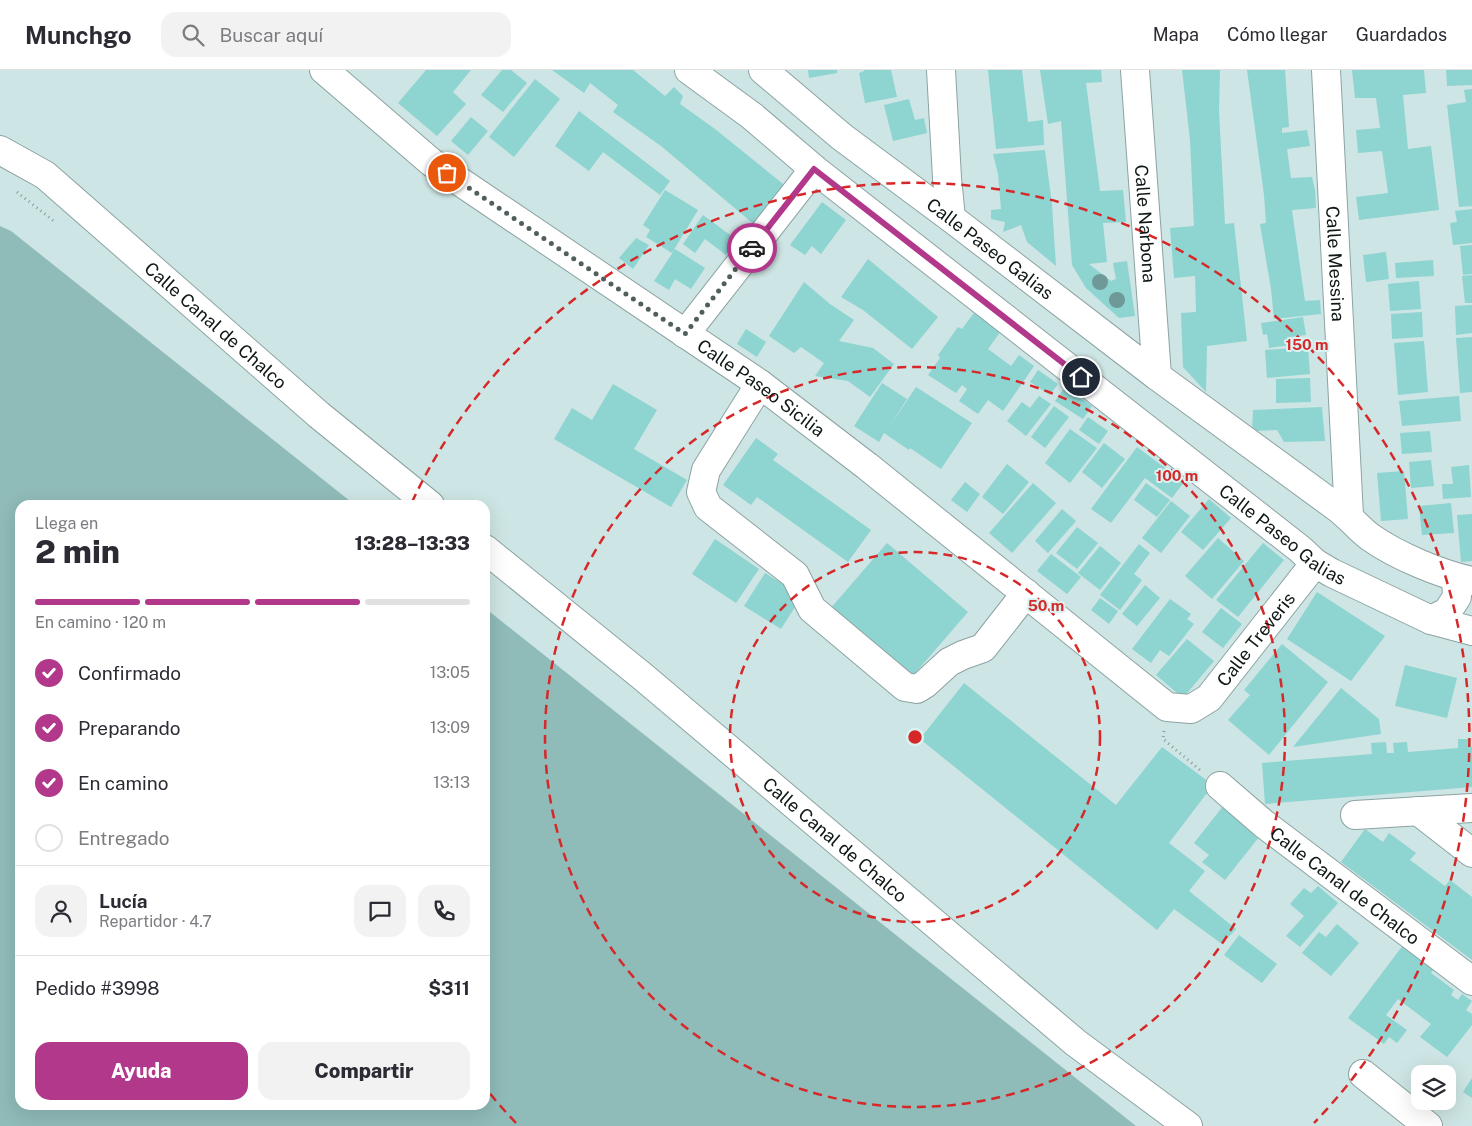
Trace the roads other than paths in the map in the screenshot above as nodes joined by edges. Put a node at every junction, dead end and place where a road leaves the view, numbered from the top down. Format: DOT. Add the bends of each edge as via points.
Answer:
graph roads {
  1 [pos="324,70"];
  2 [pos="689,70"];
  3 [pos="941,70"];
  4 [pos="1136,70"];
  5 [pos="1326,70"];
  6 [pos="770,77"];
  7 [pos="752,116"];
  8 [pos="0,150"];
  9 [pos="814,169"];
  10 [pos="951,218"];
  11 [pos="685,334"];
  12 [pos="1158,376"];
  13 [pos="760,384"];
  14 [pos="424,500"];
  15 [pos="1349,516"];
  16 [pos="490,553"];
  17 [pos="1314,563"];
  18 [pos="1464,580"];
  19 [pos="1026,593"];
  20 [pos="1431,620"];
  21 [pos="1472,631"];
  22 [pos="1179,708"];
  23 [pos="1220,786"];
  24 [pos="1472,808"];
  25 [pos="1418,811"];
  26 [pos="1355,815"];
  27 [pos="1472,853"];
  28 [pos="1472,981"];
  29 [pos="1363,1074"];
  30 [pos="1188,1126"];
  31 [pos="1428,1126"];
  1 -- 11 [label="street, Calle Paseo Sicilia" via="431,162"];
  2 -- 7 [label="street, Calle Paseo Galias"];
  3 -- 10 [label="street"];
  4 -- 12 [label="street, Calle Narbona"];
  5 -- 15 [label="street, Calle Messina"];
  6 -- 7 [label="street"];
  6 -- 10 [label="street, Calle Paseo Galias" via="842,137"];
  7 -- 9 [label="street, Calle Paseo Galias"];
  8 -- 14 [label="street, Calle Canal de Chalco" via="45,175 319,415"];
  9 -- 11 [label="street"];
  9 -- 17 [label="street, Calle Paseo Galias" via="1300,548"];
  10 -- 12 [label="street, Calle Paseo Galias"];
  11 -- 13 [label="street, Calle Paseo Sicilia"];
  12 -- 15 [label="street, Calle Paseo Galias"];
  13 -- 19 [label="street, Calle Paseo Sicilia"];
  13 -- 19 [label="street" via="706,470 701,492 708,507 795,576 812,609 905,687 917,689 949,662 983,648"];
  15 -- 18 [label="street, Calle Paseo Galias" via="1370,536 1404,556"];
  16 -- 30 [label="street, Calle Canal de Chalco" via="642,676 1076,1043"];
  17 -- 20 [label="street, Calle Paseo Galias"];
  17 -- 22 [label="street, Calle Treveris" via="1209,698"];
  18 -- 20 [label="street" via="1458,597 1447,612"];
  19 -- 22 [label="street, Calle Paseo Sicilia"];
  20 -- 21 [label="street, Calle Paseo Galias"];
  23 -- 28 [label="street, Calle Canal de Chalco" via="1264,824"];
  24 -- 25 [label="street"];
  25 -- 26 [label="street"];
  25 -- 27 [label="street"];
  29 -- 31 [label="street"];
}
